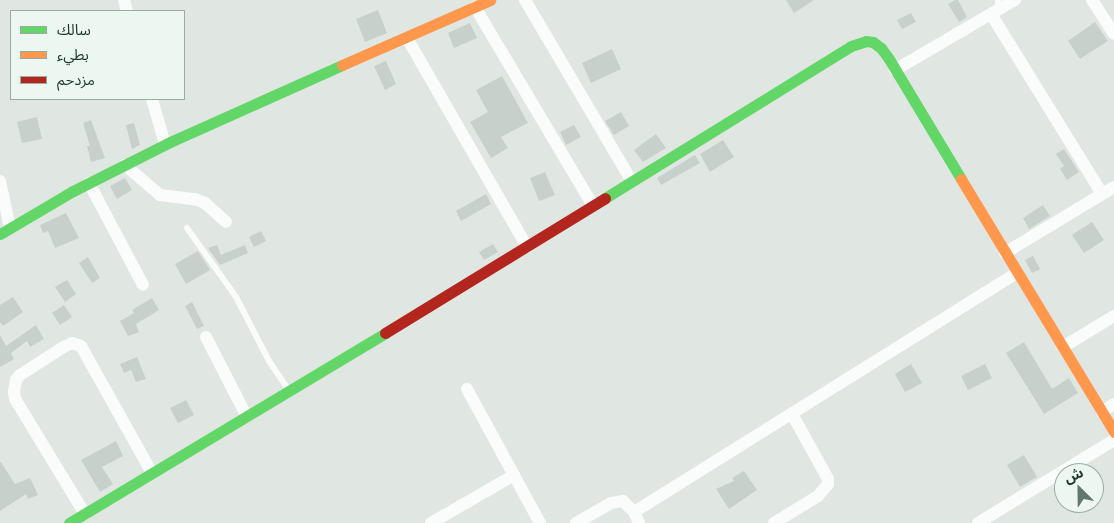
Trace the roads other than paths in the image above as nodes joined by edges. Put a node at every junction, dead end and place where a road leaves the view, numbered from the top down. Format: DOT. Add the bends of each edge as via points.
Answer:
graph roads {
  1 [pos="490,0"];
  2 [pos="525,0"];
  3 [pos="1015,0"];
  4 [pos="1092,0"];
  5 [pos="475,7"];
  6 [pos="996,8"];
  7 [pos="1114,34"];
  8 [pos="407,38"];
  9 [pos="896,70"];
  10 [pos="152,100"];
  11 [pos="165,144"];
  12 [pos="125,164"];
  13 [pos="0,181"];
  14 [pos="632,182"];
  15 [pos="89,183"];
  16 [pos="1114,187"];
  17 [pos="1102,194"];
  18 [pos="593,206"];
  19 [pos="4,216"];
  20 [pos="226,222"];
  21 [pos="187,228"];
  22 [pos="5,231"];
  23 [pos="527,247"];
  24 [pos="1005,253"];
  25 [pos="1017,273"];
  26 [pos="143,285"];
  27 [pos="1114,316"];
  28 [pos="206,337"];
  29 [pos="1063,348"];
  30 [pos="466,389"];
  31 [pos="289,390"];
  32 [pos="1114,404"];
  33 [pos="1102,412"];
  34 [pos="792,414"];
  35 [pos="246,416"];
  36 [pos="1114,432"];
  37 [pos="1114,440"];
  38 [pos="152,473"];
  39 [pos="514,475"];
  40 [pos="85,514"];
  41 [pos="637,517"];
  42 [pos="69,523"];
  43 [pos="431,523"];
  44 [pos="540,523"];
  45 [pos="576,523"];
  46 [pos="774,523"];
  47 [pos="978,523"];
  1 -- 5 [label="street"];
  2 -- 14 [label="street"];
  3 -- 6 [label="street"];
  4 -- 7 [label="street"];
  5 -- 8 [label="street"];
  5 -- 18 [label="street"];
  6 -- 9 [label="street"];
  6 -- 17 [label="street"];
  8 -- 11 [label="street"];
  8 -- 23 [label="street"];
  9 -- 14 [label="street" via="873,42 858,42"];
  9 -- 24 [label="street"];
  10 -- 11 [label="street"];
  11 -- 12 [label="street"];
  12 -- 15 [label="street"];
  12 -- 20 [label="street" via="160,196 200,201"];
  13 -- 19 [label="street"];
  14 -- 18 [label="street"];
  15 -- 22 [label="street"];
  15 -- 26 [label="street"];
  16 -- 17 [label="street"];
  17 -- 24 [label="street"];
  18 -- 23 [label="street"];
  19 -- 22 [label="street"];
  21 -- 31 [label="lane" via="236,297 269,361"];
  23 -- 31 [label="street"];
  24 -- 25 [label="street"];
  25 -- 29 [label="street"];
  25 -- 34 [label="street"];
  27 -- 29 [label="street"];
  28 -- 35 [label="street"];
  29 -- 33 [label="street"];
  30 -- 39 [label="street"];
  31 -- 35 [label="street"];
  32 -- 33 [label="street"];
  33 -- 36 [label="street"];
  34 -- 41 [label="street"];
  34 -- 46 [label="street" via="828,484 818,496"];
  35 -- 38 [label="street"];
  37 -- 47 [label="street"];
  38 -- 40 [label="street"];
  38 -- 40 [label="street" via="82,346 72,343 62,348 20,375 14,392 15,399"];
  39 -- 43 [label="street"];
  39 -- 44 [label="street"];
  40 -- 42 [label="street"];
  41 -- 45 [label="street" via="624,501 611,502"];
}
